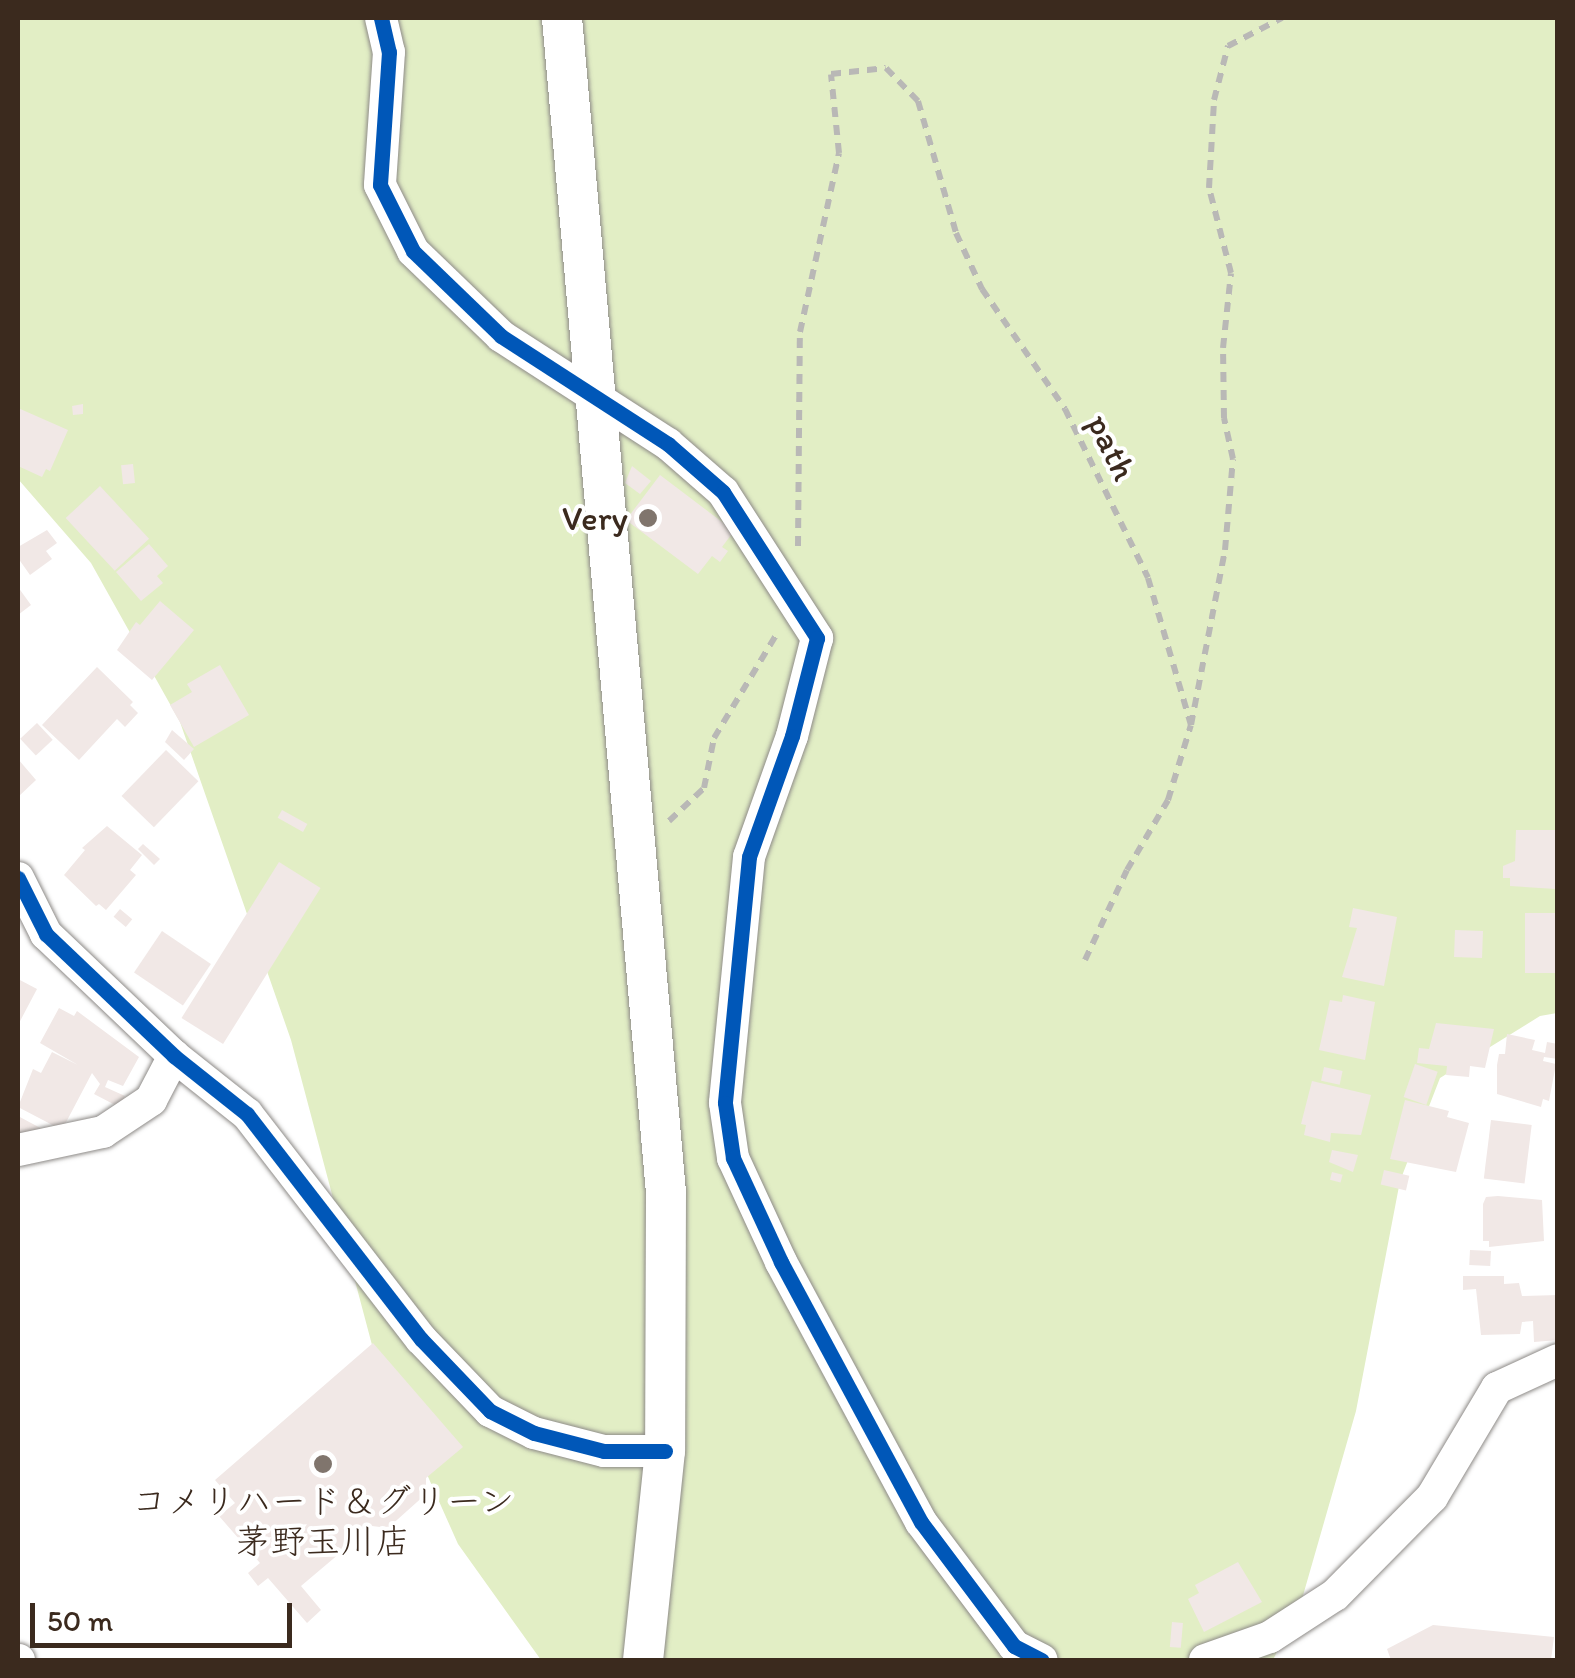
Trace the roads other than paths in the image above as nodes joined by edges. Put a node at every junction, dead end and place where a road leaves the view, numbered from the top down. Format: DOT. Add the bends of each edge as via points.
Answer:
graph roads {
  1 [pos="381,18"];
  2 [pos="562,18"];
  3 [pos="594,396"];
  4 [pos="18,878"];
  5 [pos="174,1056"];
  6 [pos="18,1150"];
  7 [pos="1558,1360"];
  8 [pos="664,1451"];
  9 [pos="643,1660"];
  10 [pos="1042,1660"];
  11 [pos="1206,1660"];
  1 -- 3 [label="street" via="388,52 380,185 413,251 501,336"];
  2 -- 3 [label="street"];
  3 -- 8 [label="street" via="666,1192"];
  3 -- 10 [label="street" via="668,444 723,492 817,638 750,857 725,1102 733,1158 781,1262 921,1522 1014,1646"];
  4 -- 5 [label="street" via="46,934"];
  5 -- 6 [label="street" via="151,1100 103,1132"];
  5 -- 8 [label="street" via="247,1114 421,1339 490,1412 534,1433 604,1451"];
  7 -- 11 [label="street" via="1497,1388 1432,1497 1335,1596 1270,1637"];
  8 -- 9 [label="street"];
}
